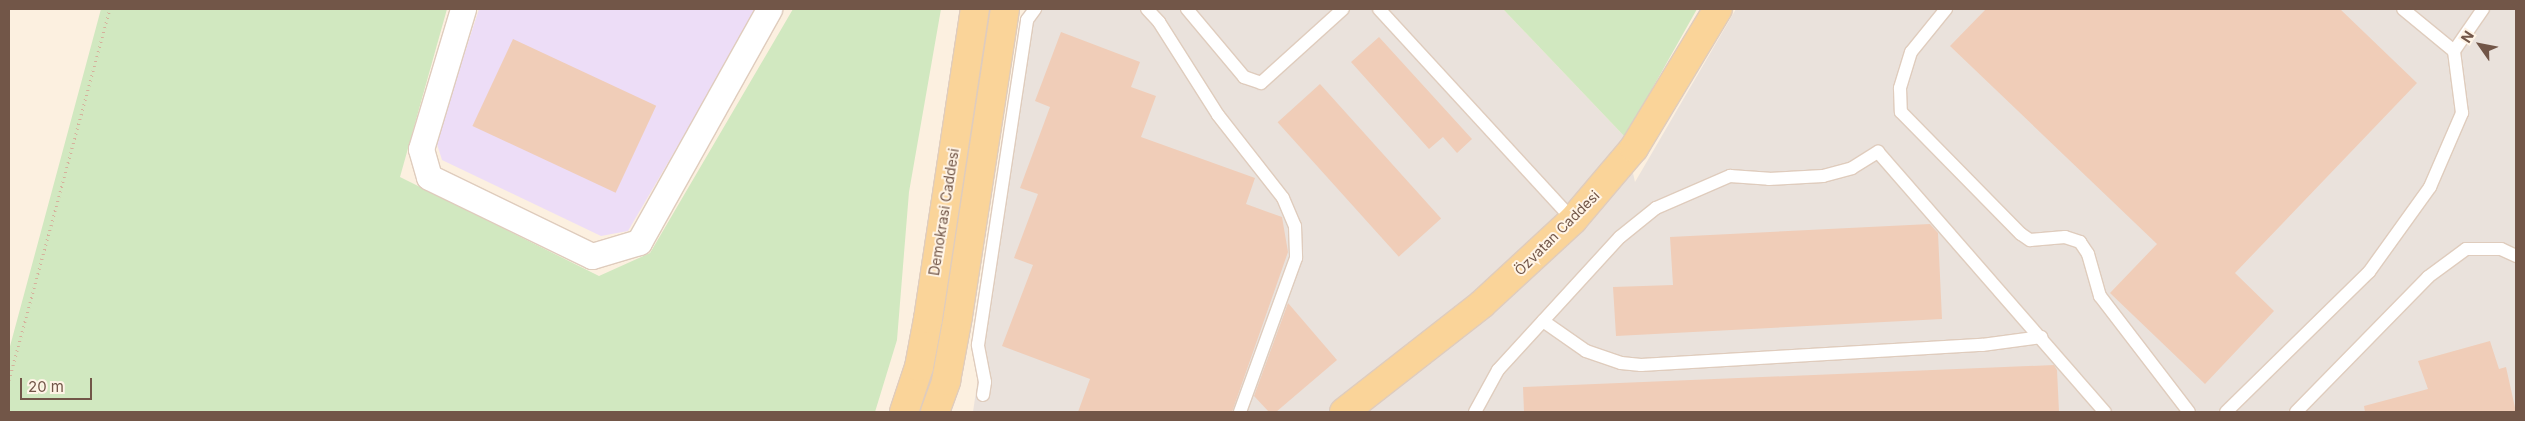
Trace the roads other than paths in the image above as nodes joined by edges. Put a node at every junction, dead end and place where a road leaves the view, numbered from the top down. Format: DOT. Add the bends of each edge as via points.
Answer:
graph roads {
  1 [pos="463,9"];
  2 [pos="769,9"];
  3 [pos="975,9"];
  4 [pos="1005,9"];
  5 [pos="1035,9"];
  6 [pos="1147,9"];
  7 [pos="1187,9"];
  8 [pos="1343,9"];
  9 [pos="1379,9"];
  10 [pos="1718,9"];
  11 [pos="1946,9"];
  12 [pos="2403,9"];
  13 [pos="2483,9"];
  14 [pos="2454,50"];
  15 [pos="1574,220"];
  16 [pos="2516,256"];
  17 [pos="1543,321"];
  18 [pos="2041,337"];
  19 [pos="983,395"];
  20 [pos="904,412"];
  21 [pos="935,412"];
  22 [pos="1240,412"];
  23 [pos="1344,412"];
  24 [pos="1475,412"];
  25 [pos="2105,412"];
  26 [pos="2189,412"];
  27 [pos="2226,412"];
  28 [pos="2296,412"];
  1 -- 2 [label="street" via="421,149 429,178 592,256 639,242"];
  3 -- 20 [label="main road, Demokrasi Caddesi" via="928,319 919,367"];
  4 -- 21 [label="main road" via="958,316 946,380"];
  5 -- 19 [label="lane" via="1026,20 978,345 985,382"];
  6 -- 22 [label="lane" via="1160,22 1218,115 1283,198 1295,226 1296,258"];
  7 -- 8 [label="lane" via="1244,77 1261,83"];
  9 -- 15 [label="lane"];
  10 -- 15 [label="main road, Özvatan Caddesi" via="1634,148"];
  11 -- 26 [label="lane" via="1911,52 1900,88 1901,112 2021,234 2030,240 2065,237 2080,242 2088,254 2100,296"];
  12 -- 14 [label="lane"];
  13 -- 14 [label="lane"];
  14 -- 27 [label="lane" via="2462,113 2430,187 2369,272"];
  15 -- 23 [label="main road, Özvatan Caddesi" via="1482,304"];
  16 -- 28 [label="lane" via="2501,249 2466,249 2428,277"];
  17 -- 18 [label="lane" via="1586,351 1621,363 1641,365 1982,345"];
  17 -- 18 [label="lane" via="1620,237 1656,208 1677,197 1730,176 1768,178 1838,173 1878,152"];
  17 -- 24 [label="lane" via="1488,384"];
  18 -- 25 [label="lane"];
}
